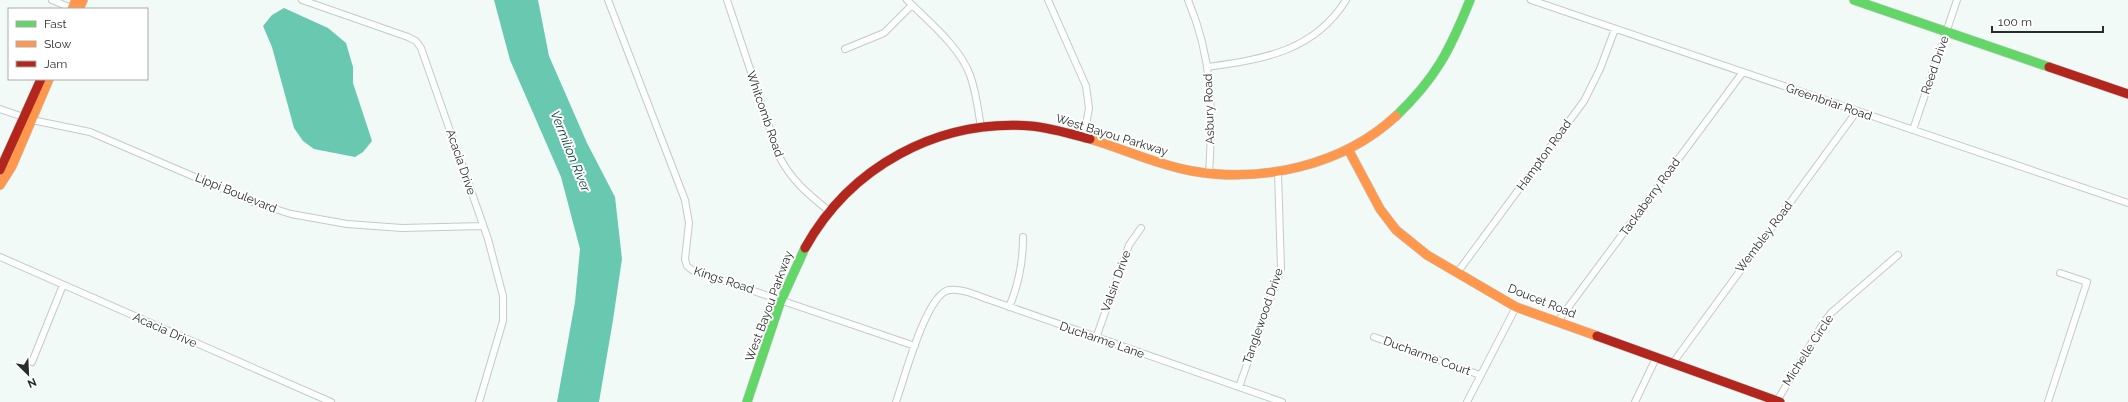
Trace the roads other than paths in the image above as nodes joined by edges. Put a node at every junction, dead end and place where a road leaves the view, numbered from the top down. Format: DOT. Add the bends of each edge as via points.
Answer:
graph roads {
  1 [pos="52,0"];
  2 [pos="83,0"];
  3 [pos="302,0"];
  4 [pos="608,0"];
  5 [pos="727,0"];
  6 [pos="907,0"];
  7 [pos="1048,0"];
  8 [pos="1188,0"];
  9 [pos="1346,0"];
  10 [pos="1470,0"];
  11 [pos="1531,0"];
  12 [pos="1854,0"];
  13 [pos="1957,0"];
  14 [pos="912,5"];
  15 [pos="75,7"];
  16 [pos="1615,29"];
  17 [pos="1946,32"];
  18 [pos="845,49"];
  19 [pos="1208,67"];
  20 [pos="1743,72"];
  21 [pos="41,80"];
  22 [pos="48,80"];
  23 [pos="2128,94"];
  24 [pos="0,109"];
  25 [pos="1857,111"];
  26 [pos="28,118"];
  27 [pos="981,127"];
  28 [pos="1913,130"];
  29 [pos="1084,137"];
  30 [pos="1348,149"];
  31 [pos="0,170"];
  32 [pos="1278,172"];
  33 [pos="1209,174"];
  34 [pos="0,185"];
  35 [pos="2128,203"];
  36 [pos="829,211"];
  37 [pos="483,226"];
  38 [pos="1141,228"];
  39 [pos="1023,237"];
  40 [pos="1898,255"];
  41 [pos="0,257"];
  42 [pos="1457,273"];
  43 [pos="2060,273"];
  44 [pos="63,285"];
  45 [pos="782,300"];
  46 [pos="1516,306"];
  47 [pos="1009,307"];
  48 [pos="1558,322"];
  49 [pos="1374,337"];
  50 [pos="1096,338"];
  51 [pos="915,346"];
  52 [pos="1656,358"];
  53 [pos="32,362"];
  54 [pos="1672,364"];
  55 [pos="1480,375"];
  56 [pos="1239,387"];
  57 [pos="331,402"];
  58 [pos="479,402"];
  59 [pos="747,402"];
  60 [pos="896,402"];
  61 [pos="1282,402"];
  62 [pos="1467,402"];
  63 [pos="1635,402"];
  64 [pos="1779,402"];
  65 [pos="2048,402"];
  1 -- 15 [label="street"];
  2 -- 15 [label="street"];
  3 -- 37 [label="street, Acacia Drive" via="408,37 418,43"];
  4 -- 45 [label="street, Kings Road" via="684,200 689,231 685,259 687,266 692,270"];
  5 -- 36 [label="street, Whitcomb Road" via="785,169 799,187"];
  6 -- 14 [label="street"];
  7 -- 29 [label="street" via="1086,86 1089,108"];
  8 -- 19 [label="street, Asbury Road"];
  9 -- 19 [label="street" via="1322,27 1291,49 1267,57"];
  10 -- 30 [label="street, West Bayou Parkway" via="1448,52 1424,87 1397,116"];
  11 -- 16 [label="street, Greenbriar Road"];
  12 -- 17 [label="street"];
  13 -- 17 [label="street, Reed Drive"];
  14 -- 18 [label="street" via="884,33"];
  14 -- 27 [label="street" via="953,48 966,66 973,86"];
  16 -- 20 [label="street, Greenbriar Road"];
  16 -- 42 [label="street, Hampton Road" via="1600,70 1584,101"];
  17 -- 23 [label="street"];
  17 -- 28 [label="street, Reed Drive"];
  19 -- 33 [label="street, Asbury Road" via="1212,114"];
  20 -- 25 [label="street, Greenbriar Road"];
  20 -- 48 [label="street, Tackaberry Road"];
  21 -- 26 [label="street"];
  22 -- 26 [label="street"];
  24 -- 26 [label="street, Lippi Boulevard"];
  25 -- 28 [label="street, Greenbriar Road"];
  25 -- 54 [label="street, Wembley Road"];
  26 -- 31 [label="street"];
  26 -- 34 [label="street" via="12,166"];
  26 -- 37 [label="street, Lippi Boulevard" via="90,132 253,202 291,214 347,224 402,228"];
  27 -- 29 [label="street, West Bayou Parkway" via="1038,127"];
  27 -- 36 [label="street, West Bayou Parkway" via="941,136 895,156 866,176"];
  28 -- 35 [label="street, Greenbriar Road"];
  29 -- 33 [label="street, West Bayou Parkway" via="1178,168"];
  30 -- 32 [label="street, West Bayou Parkway" via="1310,165"];
  30 -- 42 [label="street, Doucet Road" via="1380,209 1396,230 1426,255"];
  32 -- 33 [label="street, West Bayou Parkway" via="1241,176"];
  32 -- 56 [label="street, Tanglewood Drive" via="1281,268"];
  36 -- 45 [label="street, West Bayou Parkway" via="802,252"];
  37 -- 58 [label="street, Acacia Drive" via="497,272 504,308 503,321"];
  38 -- 50 [label="street, Valsin Drive" via="1129,244"];
  39 -- 47 [label="street" via="1023,261 1016,291"];
  40 -- 64 [label="street, Michelle Circle" via="1831,313"];
  41 -- 44 [label="street, Acacia Drive"];
  42 -- 46 [label="street, Doucet Road"];
  43 -- 65 [label="street" via="2087,282"];
  44 -- 53 [label="street"];
  44 -- 57 [label="street, Acacia Drive"];
  45 -- 51 [label="street, Kings Road"];
  45 -- 59 [label="street, West Bayou Parkway"];
  46 -- 48 [label="street, Doucet Road"];
  46 -- 55 [label="street"];
  47 -- 50 [label="street, Ducharme Lane"];
  47 -- 51 [label="street, Ducharme Lane" via="962,291 945,291 938,296 929,310"];
  48 -- 52 [label="street, Doucet Road"];
  49 -- 55 [label="street, Ducharme Court"];
  50 -- 56 [label="street, Ducharme Lane"];
  51 -- 60 [label="street, Ducharme Lane"];
  52 -- 54 [label="street, Doucet Road"];
  52 -- 63 [label="street"];
  54 -- 64 [label="street, Doucet Road"];
  55 -- 62 [label="street"];
  56 -- 61 [label="street, Ducharme Lane"];
}
